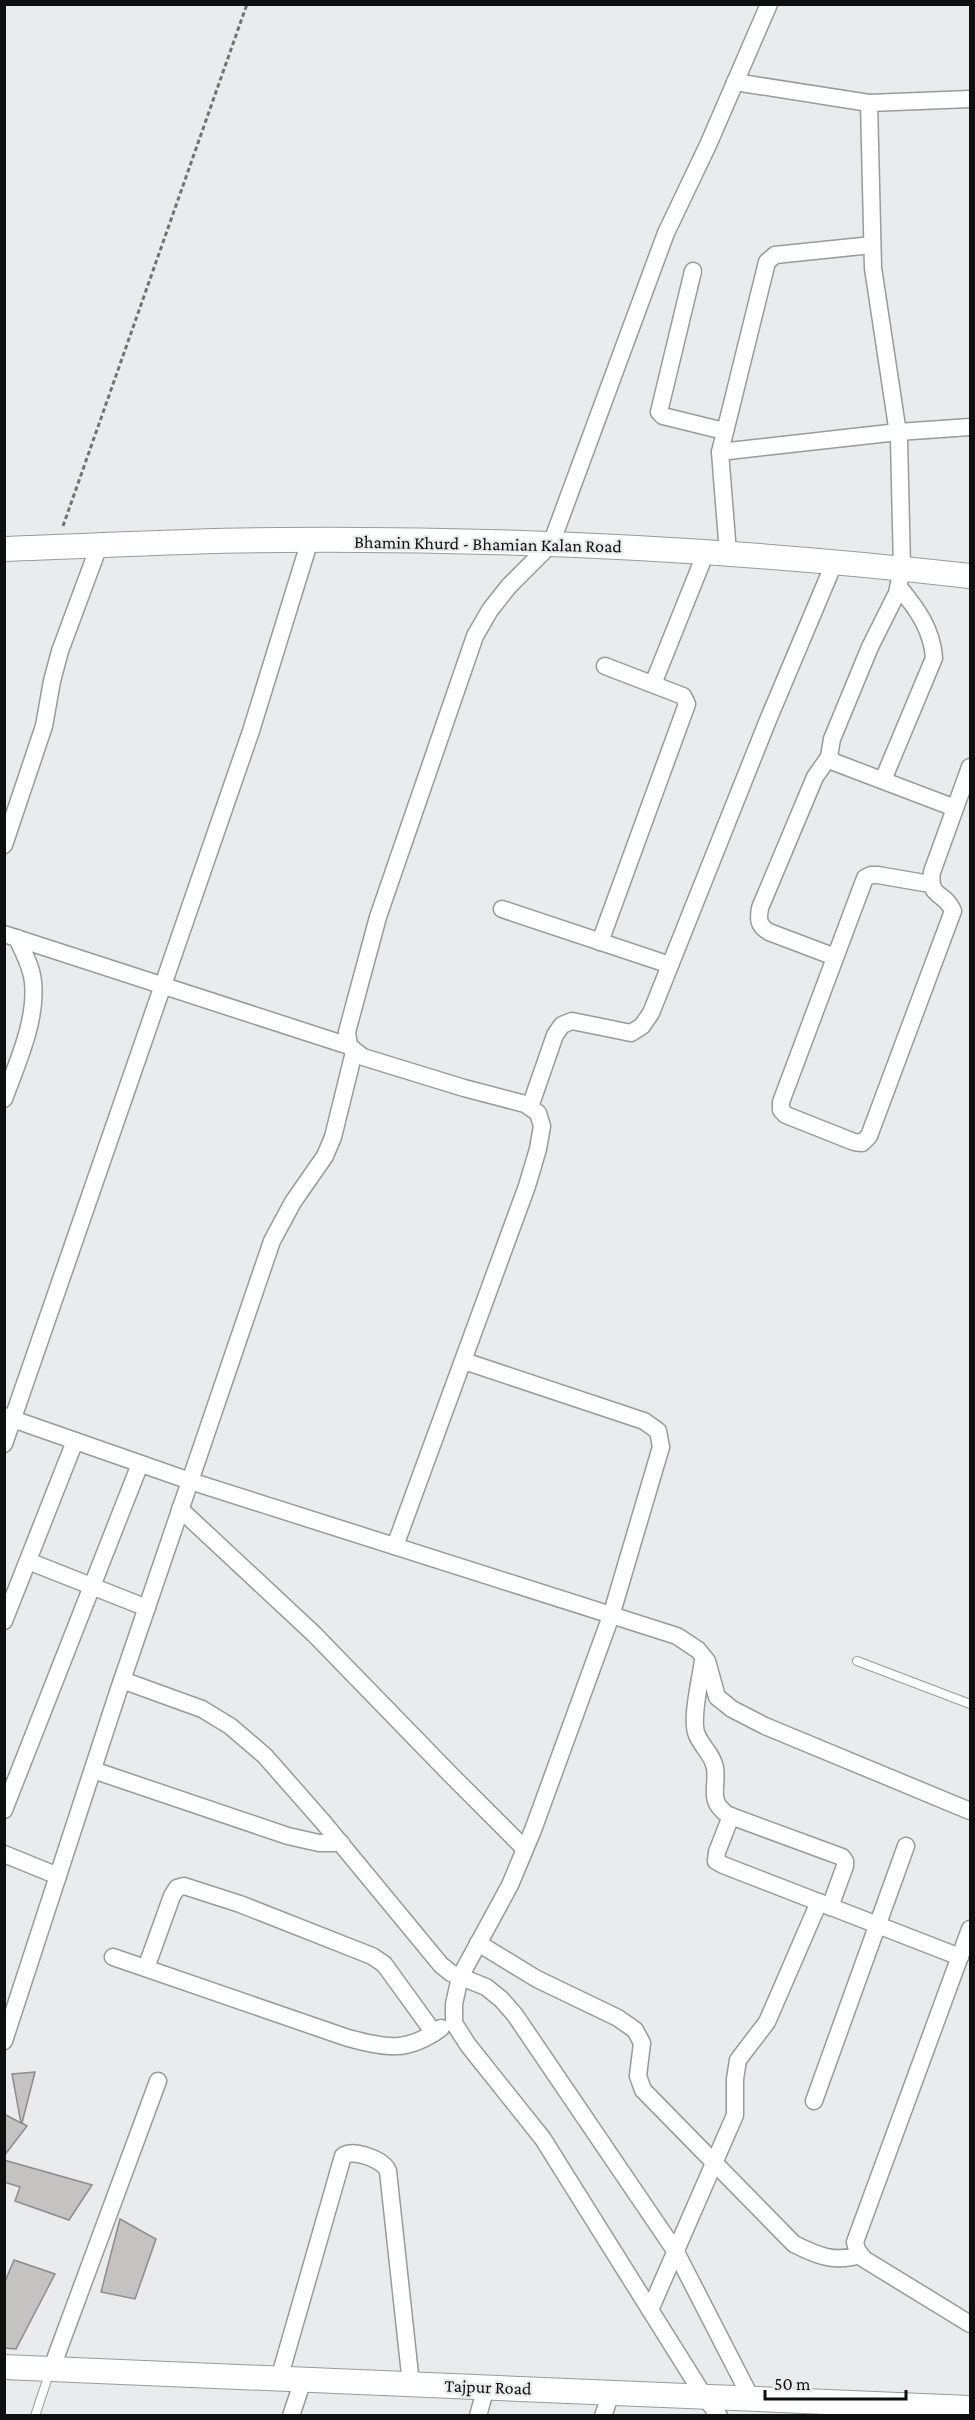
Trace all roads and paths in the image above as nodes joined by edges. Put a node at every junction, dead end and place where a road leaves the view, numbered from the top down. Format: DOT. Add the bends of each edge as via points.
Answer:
graph roads {
  1 [pos="247,4"];
  2 [pos="769,4"];
  3 [pos="735,82"];
  4 [pos="970,99"];
  5 [pos="869,103"];
  6 [pos="872,245"];
  7 [pos="693,271"];
  8 [pos="970,427"];
  9 [pos="724,431"];
  10 [pos="898,432"];
  11 [pos="720,452"];
  12 [pos="310,540"];
  13 [pos="551,544"];
  14 [pos="99,546"];
  15 [pos="56,547"];
  16 [pos="4,549"];
  17 [pos="717,553"];
  18 [pos="835,561"];
  19 [pos="970,576"];
  20 [pos="901,577"];
  21 [pos="605,666"];
  22 [pos="653,684"];
  23 [pos="829,757"];
  24 [pos="970,767"];
  25 [pos="883,780"];
  26 [pos="955,808"];
  27 [pos="4,845"];
  28 [pos="930,884"];
  29 [pos="502,909"];
  30 [pos="11,936"];
  31 [pos="600,942"];
  32 [pos="835,957"];
  33 [pos="670,965"];
  34 [pos="164,985"];
  35 [pos="352,1049"];
  36 [pos="5,1094"];
  37 [pos="530,1107"];
  38 [pos="464,1361"];
  39 [pos="9,1418"];
  40 [pos="75,1441"];
  41 [pos="4,1444"];
  42 [pos="140,1464"];
  43 [pos="190,1481"];
  44 [pos="180,1509"];
  45 [pos="395,1546"];
  46 [pos="28,1561"];
  47 [pos="92,1586"];
  48 [pos="147,1608"];
  49 [pos="611,1616"];
  50 [pos="4,1621"];
  51 [pos="704,1657"];
  52 [pos="857,1661"];
  53 [pos="122,1680"];
  54 [pos="970,1704"];
  55 [pos="93,1770"];
  56 [pos="4,1810"];
  57 [pos="970,1811"];
  58 [pos="731,1816"];
  59 [pos="341,1843"];
  60 [pos="906,1846"];
  61 [pos="525,1849"];
  62 [pos="4,1854"];
  63 [pos="58,1876"];
  64 [pos="824,1904"];
  65 [pos="878,1926"];
  66 [pos="970,1929"];
  67 [pos="478,1943"];
  68 [pos="113,1957"];
  69 [pos="960,1957"];
  70 [pos="146,1968"];
  71 [pos="460,1977"];
  72 [pos="10,2005"];
  73 [pos="454,2019"];
  74 [pos="434,2033"];
  75 [pos="4,2041"];
  76 [pos="158,2081"];
  77 [pos="814,2101"];
  78 [pos="714,2165"];
  79 [pos="676,2252"];
  80 [pos="861,2255"];
  81 [pos="650,2310"];
  82 [pos="970,2324"];
  83 [pos="4,2367"];
  84 [pos="51,2370"];
  85 [pos="279,2379"];
  86 [pos="303,2380"];
  87 [pos="411,2384"];
  88 [pos="486,2387"];
  89 [pos="612,2391"];
  90 [pos="704,2396"];
  91 [pos="751,2398"];
  92 [pos="970,2408"];
  93 [pos="933,2411"];
  94 [pos="35,2415"];
  95 [pos="291,2415"];
  96 [pos="478,2415"];
  97 [pos="603,2415"];
  98 [pos="719,2415"];
  1 -- 15 [label="path"];
  2 -- 3 [label="street"];
  3 -- 5 [label="street"];
  3 -- 13 [label="street" via="666,233"];
  4 -- 5 [label="street"];
  5 -- 6 [label="street"];
  6 -- 9 [label="street" via="770,258"];
  6 -- 10 [label="street"];
  7 -- 9 [label="street" via="659,412"];
  8 -- 10 [label="street"];
  9 -- 11 [label="street"];
  10 -- 11 [label="street"];
  10 -- 20 [label="street"];
  11 -- 17 [label="street"];
  12 -- 13 [label="main road, Bhamin Khurd - Bhamian Kalan Road"];
  12 -- 14 [label="main road, Bhamin Khurd - Bhamian Kalan Road"];
  12 -- 34 [label="street" via="251,731"];
  13 -- 17 [label="main road, Bhamin Khurd - Bhamian Kalan Road"];
  13 -- 35 [label="street" via="509,586 475,636 378,918 347,1032"];
  14 -- 15 [label="main road, Bhamin Khurd - Bhamian Kalan Road"];
  14 -- 27 [label="street" via="60,651 44,726"];
  15 -- 16 [label="main road, Bhamin Khurd - Bhamian Kalan Road"];
  17 -- 18 [label="main road, Bhamin Khurd - Bhamian Kalan Road"];
  17 -- 22 [label="street"];
  18 -- 20 [label="main road, Bhamin Khurd - Bhamian Kalan Road"];
  18 -- 33 [label="street"];
  19 -- 20 [label="main road, Bhamin Khurd - Bhamian Kalan Road"];
  20 -- 23 [label="street" via="832,739"];
  20 -- 25 [label="street" via="933,641 934,658"];
  21 -- 22 [label="street"];
  22 -- 31 [label="street" via="683,696 687,704"];
  23 -- 25 [label="street"];
  23 -- 32 [label="street" via="815,777 758,920 769,932"];
  24 -- 26 [label="street"];
  25 -- 26 [label="street"];
  26 -- 28 [label="street"];
  28 -- 32 [label="street" via="878,875 865,878"];
  28 -- 32 [label="street" via="953,911 869,1136 862,1143 810,1125 782,1110 781,1102"];
  29 -- 31 [label="street"];
  30 -- 34 [label="street"];
  30 -- 36 [label="street" via="30,968 33,982 28,1030"];
  31 -- 33 [label="street"];
  33 -- 37 [label="street" via="651,1012 632,1033 572,1021 562,1025"];
  34 -- 35 [label="street"];
  34 -- 39 [label="street"];
  35 -- 37 [label="street" via="363,1057"];
  35 -- 43 [label="street" via="333,1137 272,1241"];
  37 -- 38 [label="street" via="538,1113 542,1126 538,1149"];
  38 -- 45 [label="street"];
  38 -- 49 [label="street" via="644,1421 658,1431 661,1447"];
  39 -- 40 [label="street"];
  39 -- 41 [label="street"];
  40 -- 42 [label="street"];
  40 -- 46 [label="street"];
  42 -- 43 [label="street"];
  42 -- 47 [label="street"];
  43 -- 44 [label="street"];
  43 -- 45 [label="street"];
  44 -- 48 [label="street"];
  44 -- 61 [label="street" via="314,1634"];
  45 -- 49 [label="street"];
  46 -- 47 [label="street"];
  46 -- 50 [label="street"];
  47 -- 48 [label="street"];
  47 -- 56 [label="street"];
  48 -- 53 [label="street"];
  49 -- 51 [label="street" via="677,1636"];
  49 -- 61 [label="street"];
  51 -- 57 [label="street" via="717,1697 732,1709"];
  51 -- 58 [label="street" via="696,1735 716,1771 714,1798 719,1809"];
  52 -- 54 [label="lane"];
  53 -- 55 [label="street"];
  53 -- 59 [label="street" via="202,1709 230,1726 265,1756"];
  55 -- 59 [label="street" via="288,1836"];
  55 -- 63 [label="street"];
  58 -- 64 [label="street" via="716,1861"];
  58 -- 64 [label="street" via="842,1857 845,1866"];
  59 -- 71 [label="street" via="441,1965"];
  60 -- 65 [label="street"];
  61 -- 67 [label="street"];
  62 -- 63 [label="street"];
  63 -- 72 [label="street"];
  64 -- 65 [label="street"];
  64 -- 78 [label="street" via="767,2022 738,2060 735,2115"];
  65 -- 69 [label="street"];
  65 -- 77 [label="street"];
  66 -- 69 [label="street"];
  67 -- 71 [label="street"];
  67 -- 78 [label="street" via="635,2030 642,2043 638,2076 643,2090"];
  68 -- 70 [label="street"];
  69 -- 80 [label="street" via="855,2241"];
  70 -- 74 [label="street" via="381,2047 414,2044"];
  70 -- 74 [label="street" via="172,1896 184,1886 372,1956 384,1964"];
  71 -- 73 [label="street"];
  71 -- 79 [label="street" via="486,1987 515,2015"];
  72 -- 75 [label="street"];
  73 -- 74 [label="street"];
  73 -- 81 [label="street" via="468,2045 543,2139"];
  76 -- 84 [label="street"];
  78 -- 79 [label="street"];
  78 -- 80 [label="street" via="794,2244 834,2260"];
  79 -- 81 [label="street"];
  79 -- 91 [label="street"];
  80 -- 82 [label="street"];
  81 -- 90 [label="street"];
  83 -- 84 [label="main road, Tajpur Road"];
  84 -- 85 [label="main road, Tajpur Road"];
  84 -- 94 [label="lane"];
  85 -- 86 [label="main road, Tajpur Road"];
  85 -- 87 [label="street" via="343,2156 351,2152 381,2161 388,2172"];
  86 -- 87 [label="main road, Tajpur Road"];
  86 -- 95 [label="street"];
  87 -- 88 [label="main road, Tajpur Road"];
  88 -- 89 [label="main road, Tajpur Road"];
  88 -- 96 [label="street"];
  89 -- 90 [label="main road, Tajpur Road"];
  89 -- 97 [label="street"];
  90 -- 91 [label="main road, Tajpur Road"];
  90 -- 98 [label="street"];
  91 -- 93 [label="main road, Tajpur Road"];
  92 -- 93 [label="main road, Tajpur Road"];
}
